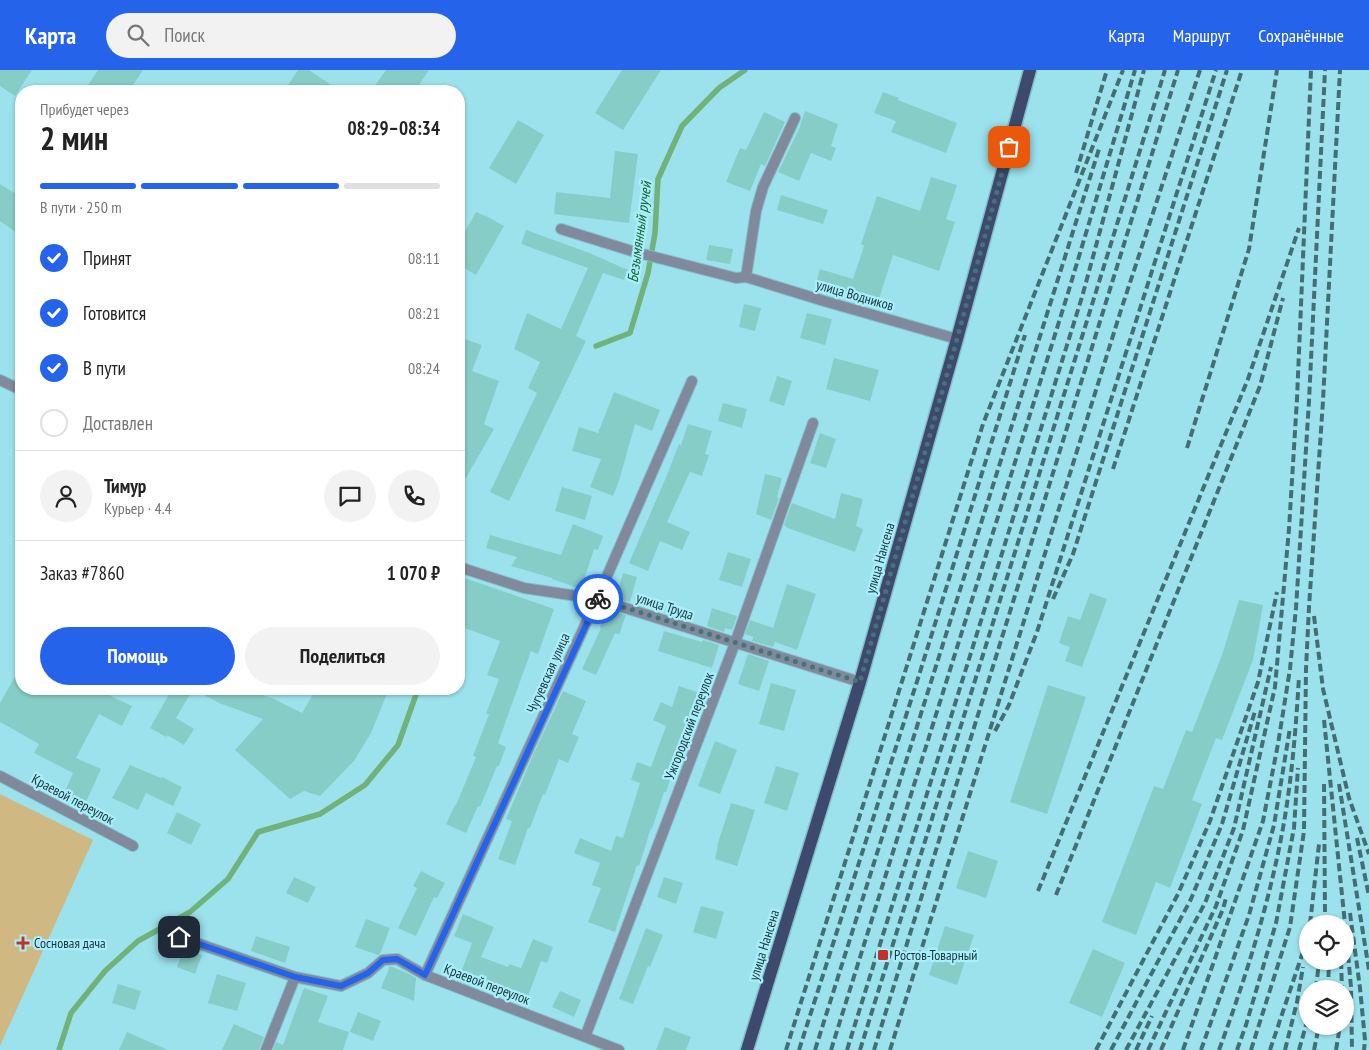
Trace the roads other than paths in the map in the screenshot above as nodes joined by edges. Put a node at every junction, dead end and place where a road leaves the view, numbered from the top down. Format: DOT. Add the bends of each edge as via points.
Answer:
graph roads {
  1 [pos="1030,70"];
  2 [pos="794,118"];
  3 [pos="560,229"];
  4 [pos="746,277"];
  5 [pos="957,339"];
  6 [pos="0,380"];
  7 [pos="692,381"];
  8 [pos="15,387"];
  9 [pos="813,422"];
  10 [pos="465,569"];
  11 [pos="597,599"];
  12 [pos="735,643"];
  13 [pos="860,682"];
  14 [pos="0,776"];
  15 [pos="133,846"];
  16 [pos="179,937"];
  17 [pos="425,975"];
  18 [pos="295,977"];
  19 [pos="585,1037"];
  20 [pos="266,1050"];
  21 [pos="619,1050"];
  22 [pos="747,1050"];
  1 -- 5 [label="main road, улица Нансена"];
  2 -- 4 [label="street" via="763,187"];
  3 -- 4 [label="street, улица Водников" via="635,252 736,278"];
  4 -- 5 [label="street, улица Водников"];
  5 -- 13 [label="main road, улица Нансена"];
  6 -- 8 [label="street"];
  7 -- 11 [label="street, Чугуевская улица"];
  9 -- 12 [label="street, Ужгородский переулок"];
  10 -- 11 [label="street, улица Труда" via="524,588"];
  11 -- 12 [label="street, улица Труда"];
  11 -- 17 [label="street, Чугуевская улица"];
  12 -- 13 [label="street, улица Труда"];
  12 -- 19 [label="street, Ужгородский переулок"];
  13 -- 22 [label="main road, улица Нансена"];
  14 -- 15 [label="street, Краевой переулок"];
  16 -- 18 [label="street, Краевой переулок"];
  17 -- 18 [label="street, Краевой переулок" via="397,959 383,960 368,973 341,986"];
  17 -- 19 [label="street, Краевой переулок"];
  18 -- 20 [label="street"];
  19 -- 21 [label="street, Краевой переулок"];
}
